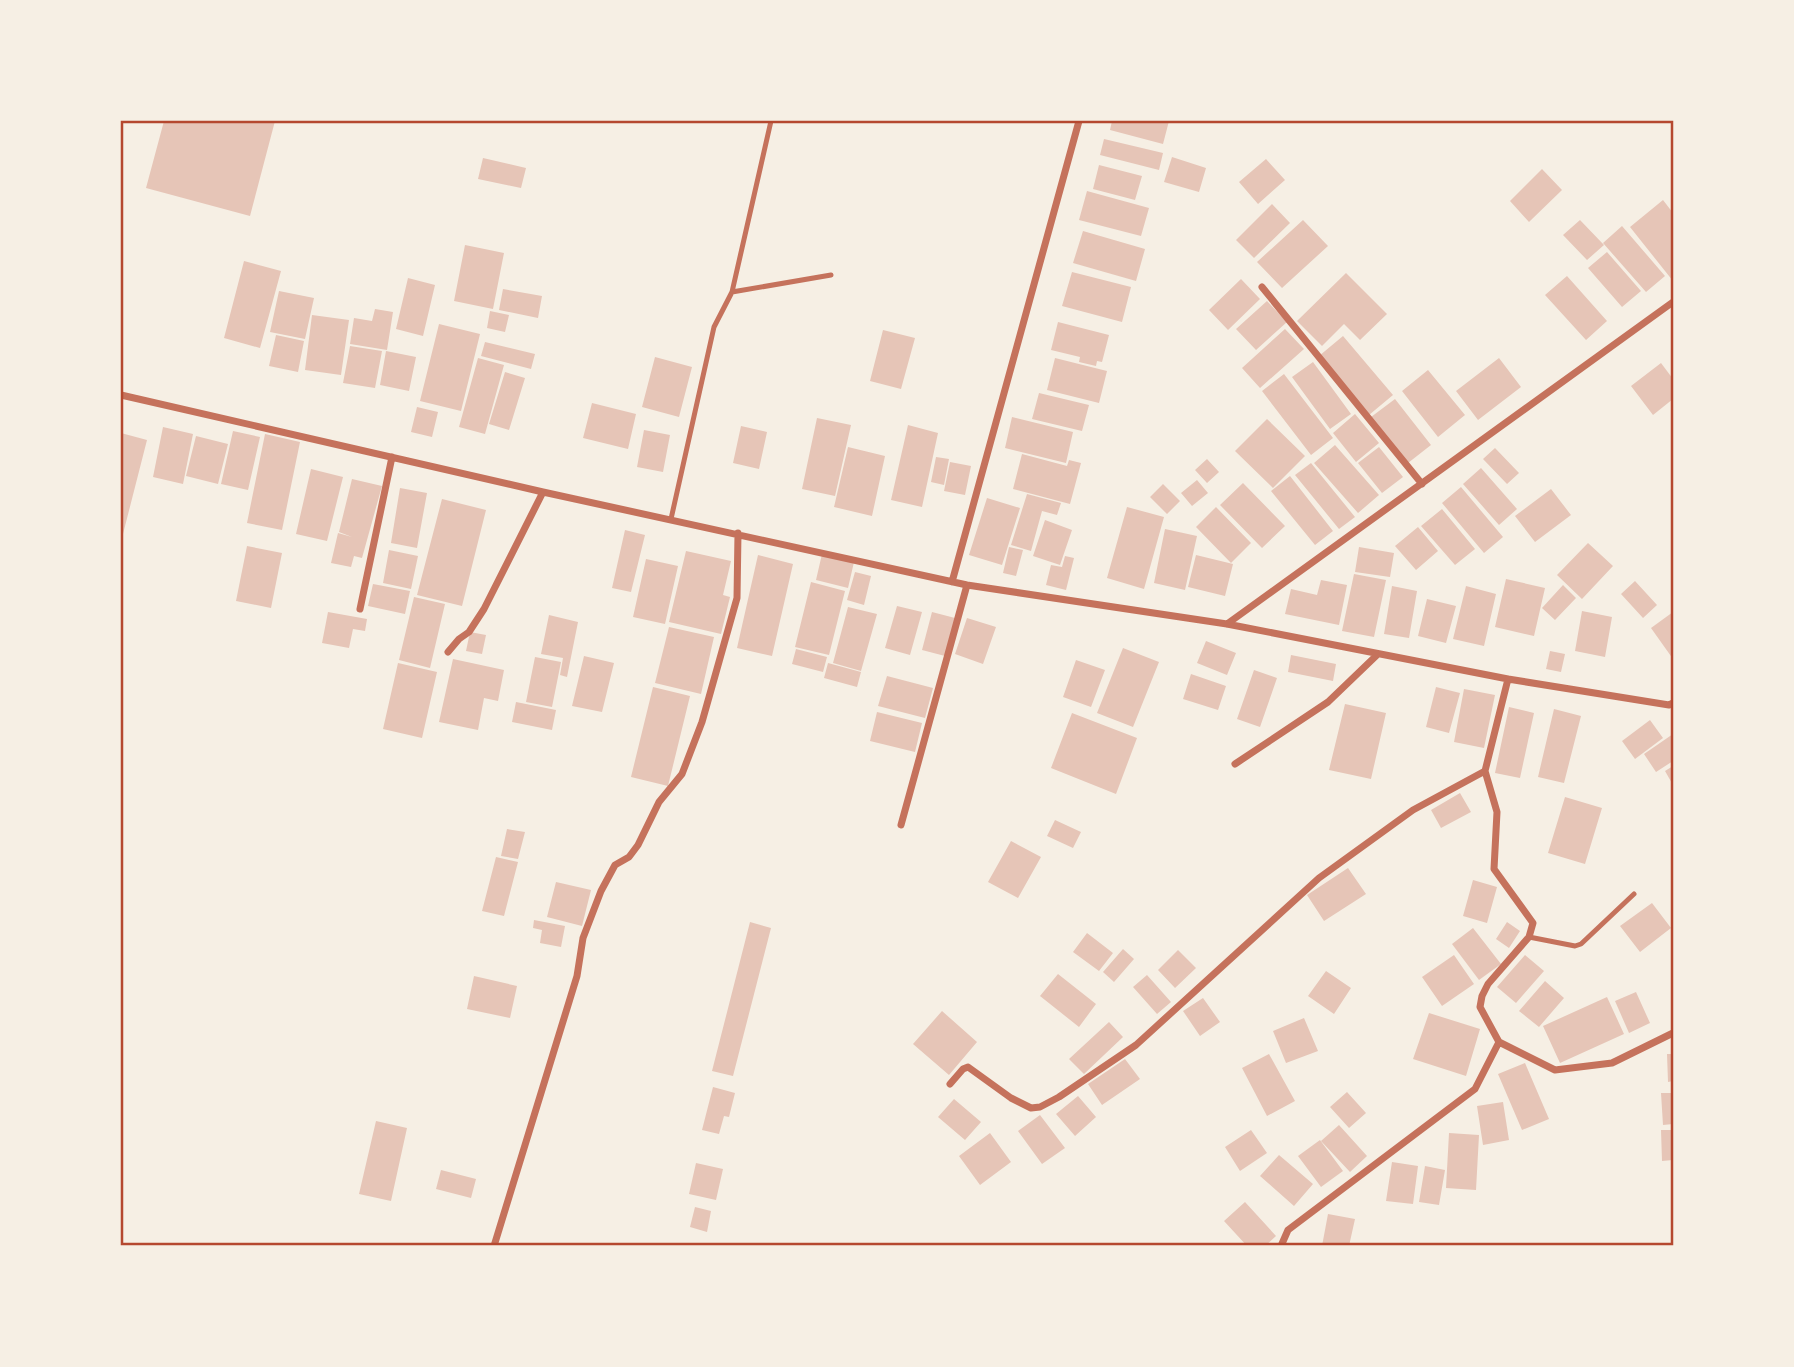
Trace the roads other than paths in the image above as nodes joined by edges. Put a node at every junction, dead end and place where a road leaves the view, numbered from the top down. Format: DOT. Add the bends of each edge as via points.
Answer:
graph roads {
  1 [pos="771,121"];
  2 [pos="1079,121"];
  3 [pos="831,275"];
  4 [pos="1262,287"];
  5 [pos="732,292"];
  6 [pos="1673,302"];
  7 [pos="121,395"];
  8 [pos="392,457"];
  9 [pos="1422,484"];
  10 [pos="543,492"];
  11 [pos="670,519"];
  12 [pos="738,533"];
  13 [pos="953,582"];
  14 [pos="967,585"];
  15 [pos="360,609"];
  16 [pos="1227,624"];
  17 [pos="448,652"];
  18 [pos="1378,654"];
  19 [pos="1508,679"];
  20 [pos="1672,706"];
  21 [pos="1235,764"];
  22 [pos="1485,771"];
  23 [pos="901,825"];
  24 [pos="1634,894"];
  25 [pos="1529,937"];
  26 [pos="1673,1033"];
  27 [pos="1499,1042"];
  28 [pos="950,1084"];
  29 [pos="494,1246"];
  30 [pos="1281,1246"];
  1 -- 5 [label="lane"];
  2 -- 13 [label="street"];
  3 -- 5 [label="lane"];
  4 -- 9 [label="street"];
  5 -- 11 [label="lane" via="714,327"];
  6 -- 9 [label="street"];
  7 -- 8 [label="street"];
  8 -- 10 [label="street"];
  8 -- 15 [label="street"];
  9 -- 16 [label="street"];
  10 -- 11 [label="street"];
  10 -- 17 [label="street" via="484,609"];
  11 -- 12 [label="street"];
  12 -- 13 [label="street"];
  12 -- 29 [label="street" via="737,598 702,722 682,774 659,802 638,845 615,865 601,891 583,938 577,976"];
  13 -- 14 [label="street"];
  14 -- 16 [label="street"];
  14 -- 23 [label="street"];
  16 -- 18 [label="street"];
  18 -- 19 [label="street"];
  18 -- 21 [label="street" via="1328,702"];
  19 -- 20 [label="street"];
  19 -- 22 [label="street"];
  22 -- 25 [label="street" via="1497,812 1494,869 1533,923"];
  22 -- 28 [label="street" via="1413,810 1319,878 1136,1045 1059,1097 1031,1108 968,1067"];
  24 -- 25 [label="lane" via="1581,944"];
  25 -- 27 [label="street" via="1482,996 1480,1007"];
  26 -- 27 [label="street" via="1612,1063 1555,1070"];
  27 -- 30 [label="street" via="1475,1089 1287,1230"];
}
